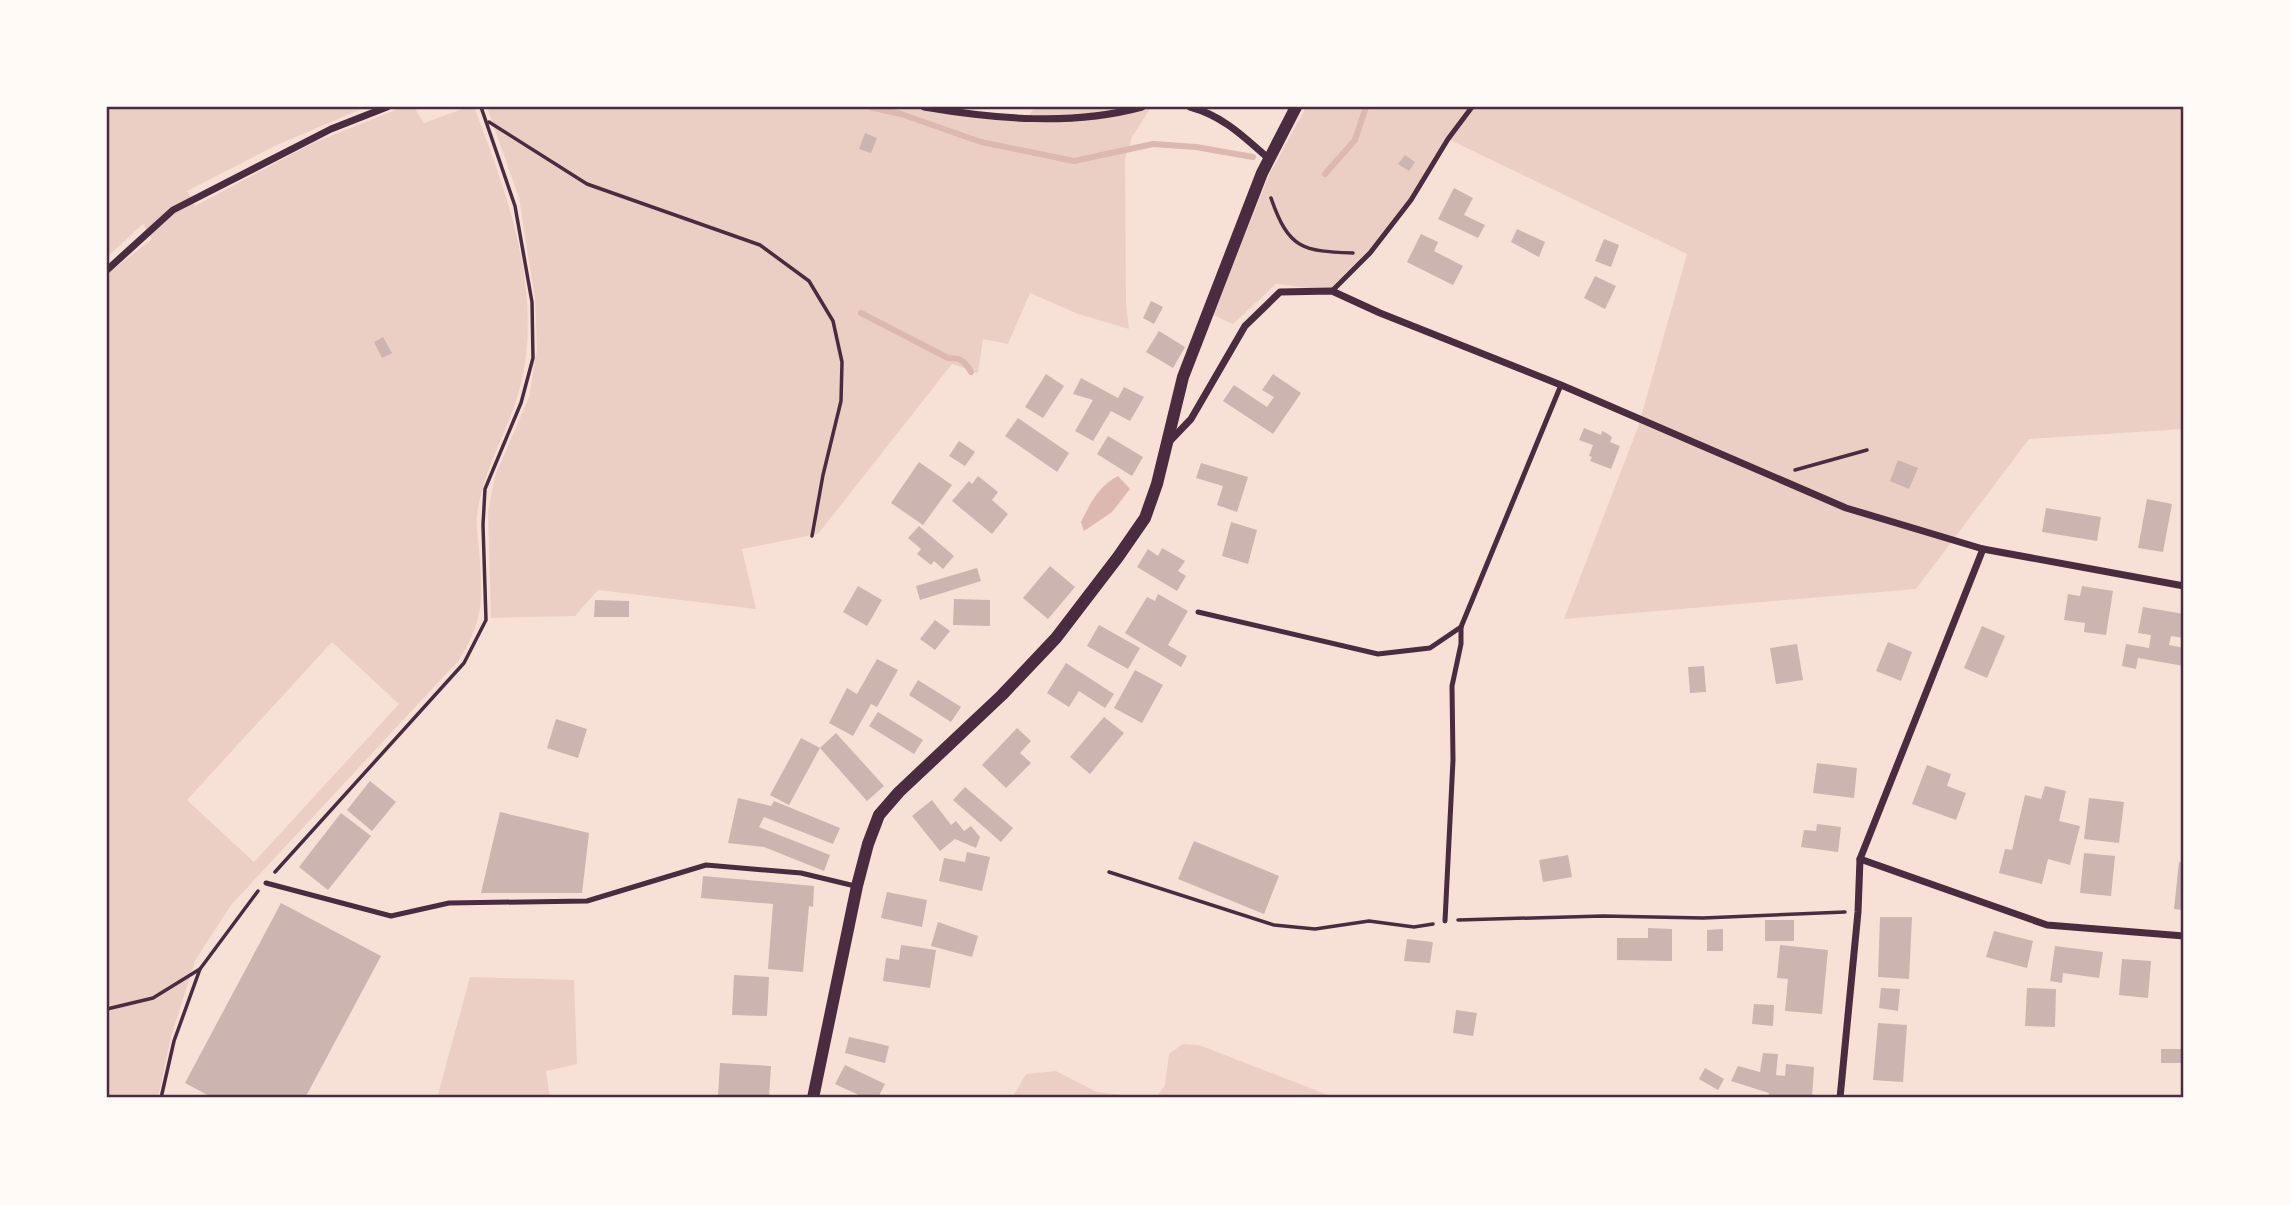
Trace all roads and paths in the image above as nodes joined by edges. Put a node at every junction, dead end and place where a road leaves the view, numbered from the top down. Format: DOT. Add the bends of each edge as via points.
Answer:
graph roads {
  1 [pos="387,107"];
  2 [pos="481,107"];
  3 [pos="924,107"];
  4 [pos="1142,107"];
  5 [pos="1190,107"];
  6 [pos="1296,107"];
  7 [pos="1472,107"];
  8 [pos="488,121"];
  9 [pos="1268,158"];
  10 [pos="1262,173"];
  11 [pos="1370,253"];
  12 [pos="107,270"];
  13 [pos="1332,291"];
  14 [pos="1561,385"];
  15 [pos="1166,445"];
  16 [pos="1867,450"];
  17 [pos="1773,475"];
  18 [pos="812,536"];
  19 [pos="1983,549"];
  20 [pos="2184,586"];
  21 [pos="1198,612"];
  22 [pos="1461,627"];
  23 [pos="1860,859"];
  24 [pos="1109,873"];
  25 [pos="265,883"];
  26 [pos="857,886"];
  27 [pos="1858,912"];
  28 [pos="1445,921"];
  29 [pos="2184,936"];
  30 [pos="200,969"];
  31 [pos="107,1009"];
  32 [pos="161,1098"];
  33 [pos="813,1098"];
  34 [pos="1840,1098"];
  1 -- 12 [label="street" via="331,129 173,209"];
  2 -- 8 [label="path"];
  3 -- 4 [label="street" via="979,116 1050,119"];
  5 -- 9 [label="street" via="1221,119"];
  6 -- 9 [label="street"];
  7 -- 11 [label="lane"];
  8 -- 18 [label="path" via="587,184 760,245 809,281 833,321 842,362 841,401"];
  8 -- 25 [label="path" via="515,206 532,302 533,358 521,403 485,489 486,620 464,663"];
  9 -- 10 [label="street"];
  10 -- 11 [label="path" via="1278,220 1294,241 1313,251"];
  10 -- 15 [label="street" via="1183,377"];
  11 -- 13 [label="lane"];
  13 -- 14 [label="street"];
  13 -- 15 [label="street" via="1280,292 1245,326 1191,419"];
  14 -- 17 [label="street"];
  14 -- 22 [label="lane"];
  15 -- 26 [label="street" via="1145,518 1118,557 1056,638 879,816"];
  16 -- 17 [label="path"];
  17 -- 19 [label="street" via="1846,508"];
  19 -- 20 [label="street"];
  19 -- 23 [label="street"];
  21 -- 22 [label="lane" via="1378,654 1430,648"];
  22 -- 28 [label="lane" via="1452,686"];
  23 -- 27 [label="street"];
  23 -- 29 [label="street" via="2047,925"];
  24 -- 28 [label="path" via="1274,925 1315,929 1369,921 1414,927"];
  25 -- 26 [label="lane" via="391,916 449,903 587,901 706,865 801,873"];
  25 -- 30 [label="path"];
  26 -- 33 [label="street"];
  27 -- 28 [label="path"];
  27 -- 34 [label="street"];
  30 -- 31 [label="path" via="153,998"];
  30 -- 32 [label="path" via="174,1041"];
}
